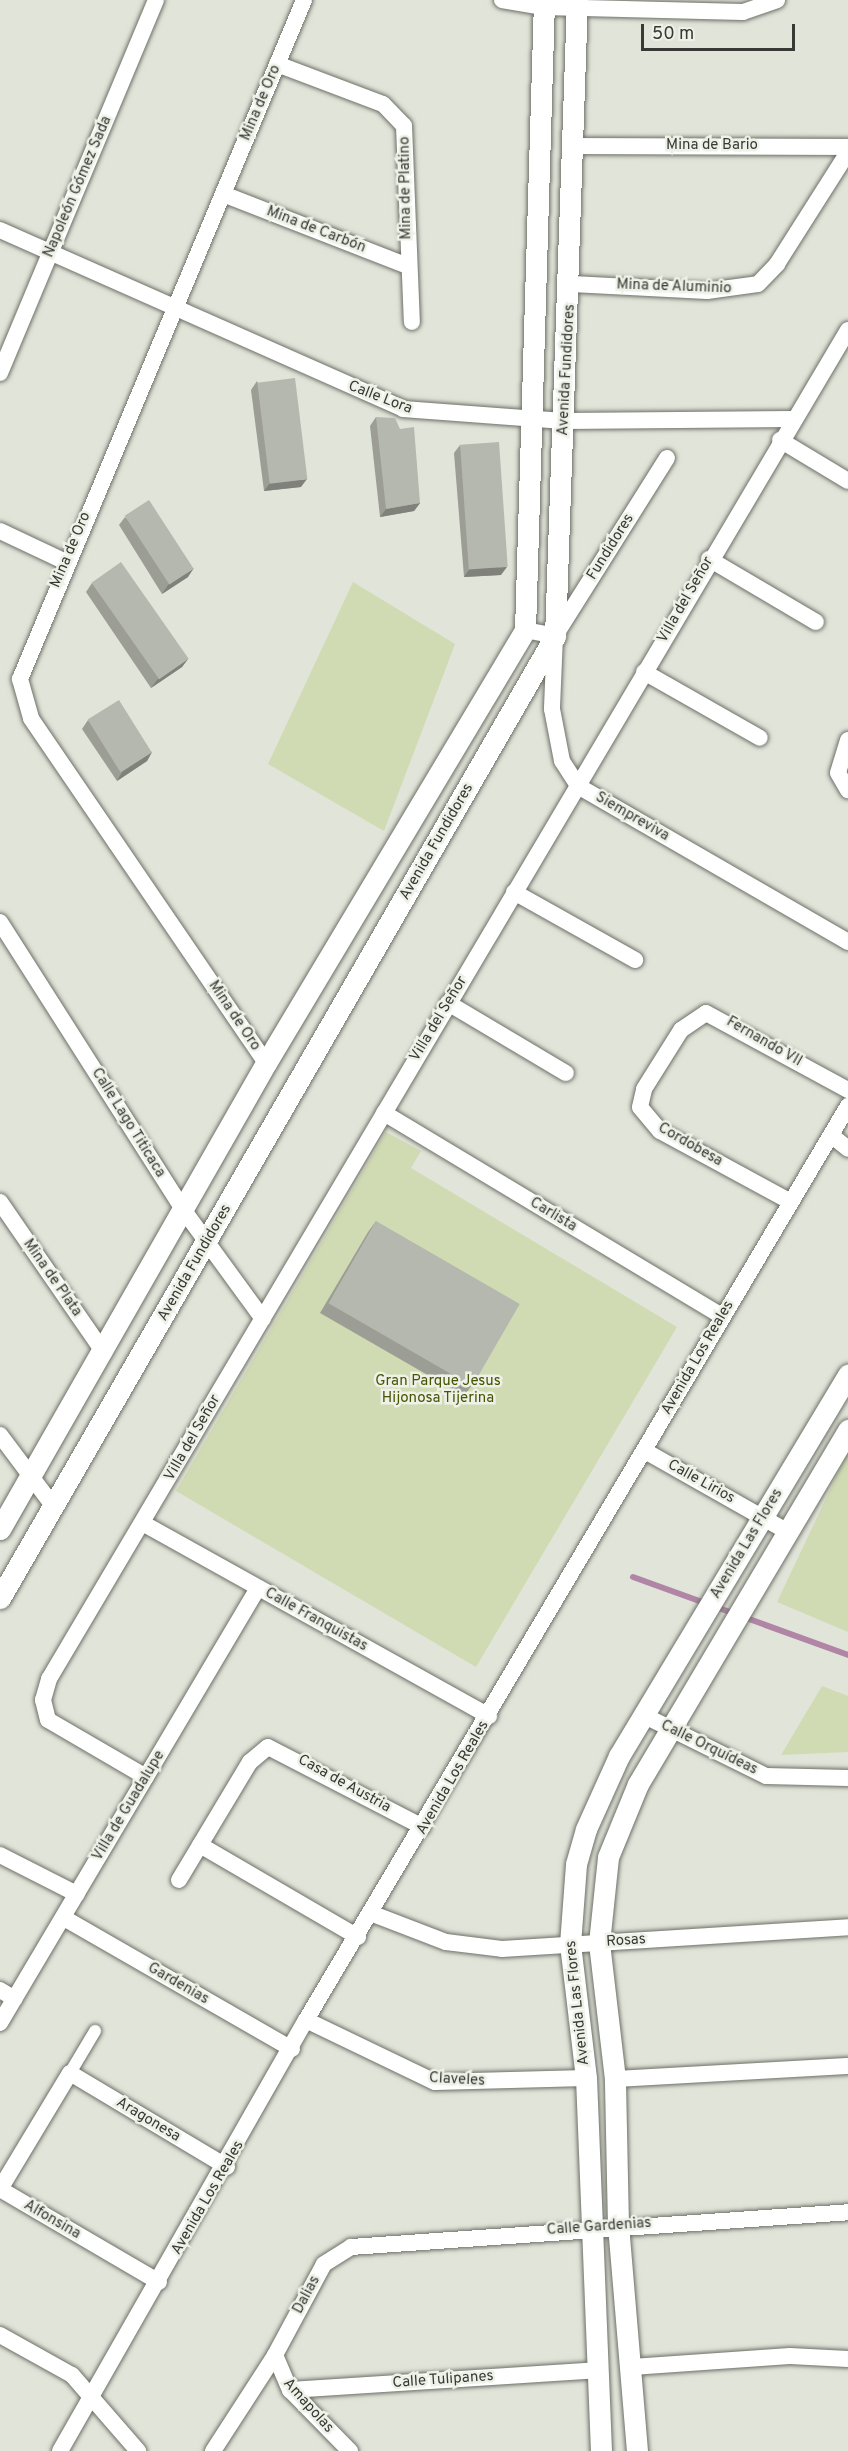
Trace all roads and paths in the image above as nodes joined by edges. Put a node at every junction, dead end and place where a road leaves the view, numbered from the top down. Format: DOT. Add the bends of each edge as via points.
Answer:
graph roads {
  1 [pos="156,0"];
  2 [pos="304,0"];
  3 [pos="502,0"];
  4 [pos="777,0"];
  5 [pos="544,3"];
  6 [pos="577,3"];
  7 [pos="277,64"];
  8 [pos="576,146"];
  9 [pos="848,147"];
  10 [pos="848,152"];
  11 [pos="223,194"];
  12 [pos="0,230"];
  13 [pos="51,252"];
  14 [pos="408,266"];
  15 [pos="572,284"];
  16 [pos="175,305"];
  17 [pos="412,322"];
  18 [pos="847,334"];
  19 [pos="0,373"];
  20 [pos="529,418"];
  21 [pos="792,419"];
  22 [pos="564,421"];
  23 [pos="780,440"];
  24 [pos="667,458"];
  25 [pos="848,481"];
  26 [pos="0,531"];
  27 [pos="710,559"];
  28 [pos="66,562"];
  29 [pos="816,622"];
  30 [pos="525,630"];
  31 [pos="555,636"];
  32 [pos="644,672"];
  33 [pos="760,738"];
  34 [pos="848,740"];
  35 [pos="578,786"];
  36 [pos="848,790"];
  37 [pos="514,892"];
  38 [pos="0,922"];
  39 [pos="848,942"];
  40 [pos="634,960"];
  41 [pos="448,1004"];
  42 [pos="681,1030"];
  43 [pos="266,1063"];
  44 [pos="566,1073"];
  45 [pos="848,1090"];
  46 [pos="848,1106"];
  47 [pos="384,1113"];
  48 [pos="831,1135"];
  49 [pos="848,1149"];
  50 [pos="0,1202"];
  51 [pos="791,1202"];
  52 [pos="182,1208"];
  53 [pos="207,1243"];
  54 [pos="722,1316"];
  55 [pos="263,1318"];
  56 [pos="104,1353"];
  57 [pos="848,1375"];
  58 [pos="848,1430"];
  59 [pos="0,1435"];
  60 [pos="645,1451"];
  61 [pos="29,1478"];
  62 [pos="54,1507"];
  63 [pos="764,1517"];
  64 [pos="144,1524"];
  65 [pos="0,1529"];
  66 [pos="788,1532"];
  67 [pos="258,1588"];
  68 [pos="0,1598"];
  69 [pos="643,1715"];
  70 [pos="489,1716"];
  71 [pos="671,1730"];
  72 [pos="146,1777"];
  73 [pos="848,1778"];
  74 [pos="423,1827"];
  75 [pos="200,1845"];
  76 [pos="0,1855"];
  77 [pos="179,1880"];
  78 [pos="77,1894"];
  79 [pos="373,1914"];
  80 [pos="64,1918"];
  81 [pos="848,1927"];
  82 [pos="358,1937"];
  83 [pos="599,1943"];
  84 [pos="570,1944"];
  85 [pos="0,1990"];
  86 [pos="15,1999"];
  87 [pos="306,2020"];
  88 [pos="0,2023"];
  89 [pos="95,2031"];
  90 [pos="292,2049"];
  91 [pos="848,2066"];
  92 [pos="70,2073"];
  93 [pos="586,2078"];
  94 [pos="615,2079"];
  95 [pos="226,2167"];
  96 [pos="0,2190"];
  97 [pos="848,2212"];
  98 [pos="618,2226"];
  99 [pos="590,2227"];
  100 [pos="351,2247"];
  101 [pos="159,2282"];
  102 [pos="0,2336"];
  103 [pos="275,2355"];
  104 [pos="848,2359"];
  105 [pos="632,2367"];
  106 [pos="596,2370"];
  107 [pos="290,2390"];
  108 [pos="93,2400"];
  109 [pos="60,2451"];
  110 [pos="138,2451"];
  111 [pos="213,2451"];
  112 [pos="350,2451"];
  113 [pos="601,2451"];
  114 [pos="637,2451"];
  1 -- 13 [label="street, Napoleón Gómez Sada"];
  2 -- 7 [label="street, Mina de Oro"];
  3 -- 5 [label="street"];
  4 -- 6 [label="street" via="743,12"];
  5 -- 6 [label="street"];
  5 -- 20 [label="street"];
  6 -- 8 [label="street, Avenida Fundidores"];
  7 -- 11 [label="street, Mina de Oro"];
  7 -- 14 [label="street, Mina de Platino" via="383,104 400,119 408,148"];
  8 -- 9 [label="street, Mina de Bario"];
  8 -- 15 [label="street, Avenida Fundidores"];
  10 -- 15 [label="street, Mina de Aluminio" via="777,264 758,284 707,291"];
  11 -- 14 [label="street, Mina de Carbón"];
  11 -- 16 [label="street, Mina de Oro"];
  12 -- 13 [label="street, Calle Lora"];
  13 -- 16 [label="street, Calle Lora"];
  13 -- 19 [label="street, Napoleón Gómez Sada"];
  14 -- 17 [label="street, Mina de Platino"];
  15 -- 22 [label="street, Avenida Fundidores"];
  16 -- 20 [label="street, Calle Lora" via="403,409"];
  16 -- 28 [label="street, Mina de Oro"];
  18 -- 21 [label="street, Villa del Señor"];
  20 -- 22 [label="street, Calle Lora"];
  20 -- 30 [label="street"];
  21 -- 22 [label="street, Calle Lora"];
  21 -- 23 [label="street, Villa del Señor"];
  22 -- 31 [label="street, Avenida Fundidores"];
  23 -- 25 [label="street"];
  23 -- 27 [label="street, Villa del Señor"];
  24 -- 31 [label="street, Fundidores"];
  26 -- 28 [label="street"];
  27 -- 29 [label="street"];
  27 -- 32 [label="street, Villa del Señor"];
  28 -- 43 [label="street, Mina de Oro" via="26,660 22,698"];
  30 -- 31 [label="street"];
  30 -- 43 [label="street"];
  31 -- 35 [label="street, Siempreviva" via="554,732 567,772"];
  31 -- 53 [label="street, Avenida Fundidores"];
  32 -- 33 [label="street"];
  32 -- 35 [label="street, Villa del Señor"];
  34 -- 36 [label="street" via="838,773"];
  35 -- 37 [label="street, Villa del Señor"];
  35 -- 39 [label="street, Siempreviva"];
  37 -- 40 [label="street"];
  37 -- 41 [label="street, Villa del Señor"];
  38 -- 52 [label="street, Calle Lago Titicaca"];
  41 -- 44 [label="street"];
  41 -- 47 [label="street, Villa del Señor"];
  42 -- 45 [label="street, Fernando VII" via="698,1015 714,1014"];
  42 -- 51 [label="street, Cordobesa" via="645,1089 644,1114 660,1131"];
  43 -- 52 [label="street"];
  46 -- 48 [label="street, Avenida Los Reales"];
  47 -- 54 [label="street, Carlista"];
  47 -- 55 [label="street, Villa del Señor"];
  48 -- 49 [label="street"];
  48 -- 51 [label="street, Avenida Los Reales"];
  50 -- 56 [label="street, Mina de Plata"];
  51 -- 54 [label="street, Avenida Los Reales"];
  52 -- 53 [label="street, Calle Lago Titicaca"];
  52 -- 56 [label="street"];
  53 -- 55 [label="street, Calle Lago Titicaca"];
  53 -- 62 [label="street, Avenida Fundidores"];
  54 -- 60 [label="street, Avenida Los Reales"];
  55 -- 64 [label="street, Villa del Señor"];
  56 -- 61 [label="street"];
  57 -- 63 [label="street, Avenida Las Flores"];
  58 -- 66 [label="street, Avenida Las Flores"];
  59 -- 61 [label="street"];
  60 -- 63 [label="street, Calle Lirios"];
  60 -- 70 [label="street, Avenida Los Reales"];
  61 -- 62 [label="street"];
  61 -- 65 [label="street"];
  62 -- 68 [label="street, Avenida Fundidores"];
  63 -- 66 [label="street, Calle Lirios"];
  63 -- 69 [label="street, Avenida Las Flores"];
  64 -- 67 [label="street, Calle Franquistas"];
  64 -- 72 [label="street, Villa del Señor" via="50,1679 43,1713 64,1734"];
  66 -- 71 [label="street, Avenida Las Flores"];
  67 -- 70 [label="street, Calle Franquistas"];
  67 -- 72 [label="street, Villa de Guadalupe"];
  69 -- 71 [label="street, Calle Orquídeas"];
  69 -- 84 [label="street, Avenida Las Flores" via="585,1829 576,1864"];
  70 -- 74 [label="street, Avenida Los Reales"];
  71 -- 73 [label="street, Calle Orquídeas" via="766,1776"];
  71 -- 83 [label="street, Avenida Las Flores" via="614,1834 602,1894"];
  72 -- 78 [label="street, Villa de Guadalupe"];
  74 -- 75 [label="street, Casa de Austria" via="286,1752 262,1749"];
  74 -- 79 [label="street, Avenida Los Reales"];
  75 -- 77 [label="street"];
  75 -- 82 [label="street"];
  76 -- 78 [label="street"];
  78 -- 80 [label="street, Villa de Guadalupe"];
  79 -- 82 [label="street, Avenida Los Reales"];
  79 -- 84 [label="street, Rosas" via="472,1948"];
  80 -- 86 [label="street, Villa de Guadalupe"];
  80 -- 90 [label="street, Gardenias"];
  81 -- 83 [label="street, Rosas"];
  82 -- 87 [label="street, Avenida Los Reales"];
  83 -- 84 [label="street, Rosas"];
  83 -- 94 [label="street, Avenida Las Flores"];
  84 -- 93 [label="street, Avenida Las Flores"];
  85 -- 86 [label="street"];
  86 -- 88 [label="street, Villa de Guadalupe"];
  87 -- 90 [label="street, Avenida Los Reales"];
  87 -- 93 [label="street, Claveles" via="435,2082"];
  89 -- 92 [label="street"];
  90 -- 95 [label="street, Avenida Los Reales"];
  91 -- 94 [label="street"];
  92 -- 95 [label="street, Aragonesa"];
  92 -- 96 [label="street, Alfonsina"];
  93 -- 99 [label="street, Avenida Las Flores"];
  94 -- 98 [label="street, Avenida Las Flores"];
  95 -- 101 [label="street, Avenida Los Reales"];
  96 -- 101 [label="street, Alfonsina"];
  97 -- 98 [label="street, Calle Gardenias"];
  98 -- 99 [label="street, Calle Gardenias"];
  98 -- 105 [label="street, Avenida Las Flores"];
  99 -- 100 [label="street, Calle Gardenias"];
  99 -- 106 [label="street, Avenida Las Flores"];
  100 -- 103 [label="street, Dalias" via="324,2264"];
  101 -- 108 [label="street, Avenida Los Reales"];
  102 -- 108 [label="street" via="72,2375"];
  103 -- 107 [label="street, Amapolas"];
  103 -- 111 [label="street, Dalias"];
  104 -- 105 [label="street" via="790,2356"];
  105 -- 114 [label="street, Avenida Las Flores"];
  106 -- 107 [label="street, Calle Tulipanes"];
  106 -- 113 [label="street, Avenida Las Flores"];
  107 -- 112 [label="street, Amapolas"];
  108 -- 109 [label="street, Avenida Los Reales"];
  108 -- 110 [label="street"];
}
